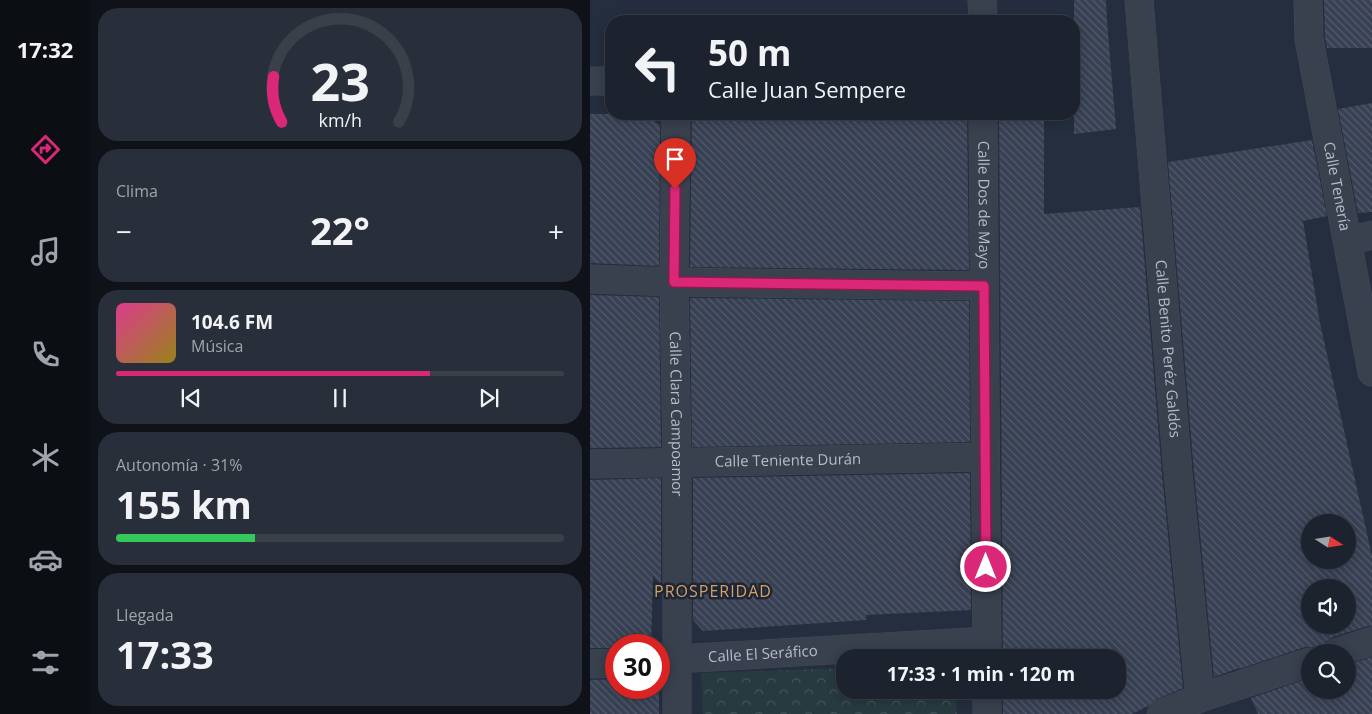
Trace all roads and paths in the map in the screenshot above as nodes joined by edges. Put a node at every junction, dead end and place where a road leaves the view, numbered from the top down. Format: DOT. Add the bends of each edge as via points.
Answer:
graph roads {
  1 [pos="982,0"];
  2 [pos="1139,0"];
  3 [pos="1308,0"];
  4 [pos="982,15"];
  5 [pos="590,81"];
  6 [pos="605,81"];
  7 [pos="676,120"];
  8 [pos="983,120"];
  9 [pos="1360,238"];
  10 [pos="590,279"];
  11 [pos="674,282"];
  12 [pos="984,286"];
  13 [pos="1372,372"];
  14 [pos="985,457"];
  15 [pos="677,462"];
  16 [pos="590,464"];
  17 [pos="669,634"];
  18 [pos="1372,641"];
  19 [pos="1356,646"];
  20 [pos="987,649"];
  21 [pos="836,654"];
  22 [pos="670,660"];
  23 [pos="605,663"];
  24 [pos="590,664"];
  25 [pos="1301,665"];
  26 [pos="670,672"];
  27 [pos="1200,698"];
  28 [pos="987,699"];
  29 [pos="677,714"];
  30 [pos="987,714"];
  31 [pos="1161,714"];
  1 -- 4 [label="street"];
  2 -- 27 [label="street, Calle Benito Peréz Galdós"];
  3 -- 9 [label="street, Calle Tenería" via="1309,39"];
  5 -- 6 [label="street"];
  7 -- 11 [label="street, Calle Clara Campoamor"];
  8 -- 12 [label="street, Calle Dos de Mayo"];
  9 -- 13 [label="street, Calle Tenería"];
  10 -- 11 [label="street"];
  11 -- 12 [label="street"];
  11 -- 15 [label="street, Calle Clara Campoamor"];
  12 -- 14 [label="street, Calle Dos de Mayo"];
  14 -- 15 [label="street, Calle Teniente Durán"];
  14 -- 20 [label="street, Calle Dos de Mayo"];
  15 -- 16 [label="street, Calle Teniente Durán"];
  15 -- 17 [label="street, Calle Clara Campoamor"];
  18 -- 19 [label="street"];
  21 -- 22 [label="street, Calle El Seráfico"];
  23 -- 24 [label="street"];
  25 -- 27 [label="street"];
  26 -- 29 [label="street, Calle Clara Campoamor"];
  27 -- 31 [label="street"];
  28 -- 30 [label="street"];
}
